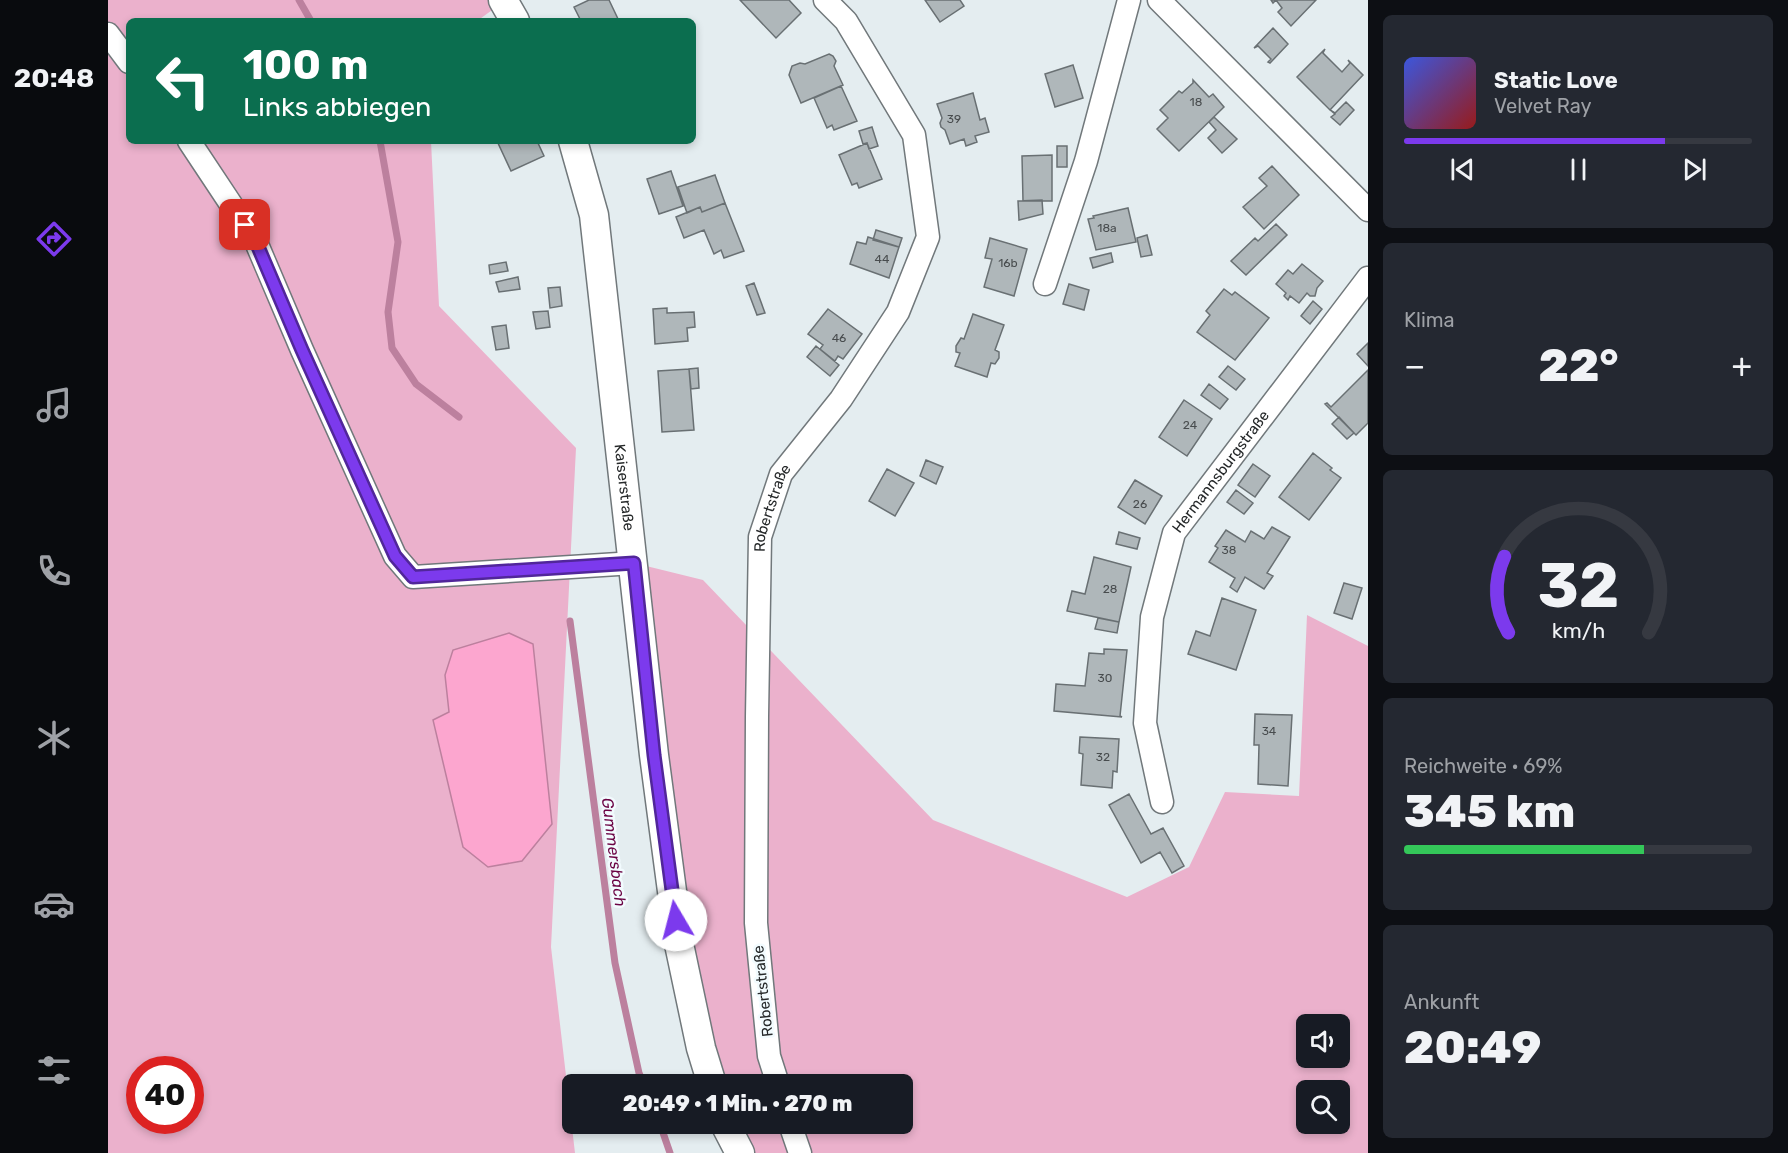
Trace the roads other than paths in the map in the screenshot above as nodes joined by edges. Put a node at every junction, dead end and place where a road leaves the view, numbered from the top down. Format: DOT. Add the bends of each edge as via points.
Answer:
graph roads {
  1 [pos="503,0"];
  2 [pos="825,0"];
  3 [pos="1128,0"];
  4 [pos="1159,0"];
  5 [pos="513,18"];
  6 [pos="108,34"];
  7 [pos="126,58"];
  8 [pos="191,144"];
  9 [pos="574,144"];
  10 [pos="1368,210"];
  11 [pos="1368,278"];
  12 [pos="1046,284"];
  13 [pos="634,563"];
  14 [pos="1162,802"];
  15 [pos="709,1074"];
  16 [pos="775,1074"];
  17 [pos="730,1134"];
  18 [pos="793,1134"];
  19 [pos="740,1153"];
  20 [pos="800,1153"];
  1 -- 5 [label="street"];
  2 -- 16 [label="street, Robertstraße" via="846,21 914,135 928,237 898,312 841,399 782,474 760,537 756,923 769,1056"];
  3 -- 12 [label="street" via="1086,161"];
  4 -- 10 [label="street"];
  6 -- 7 [label="street"];
  8 -- 13 [label="street" via="256,242 395,556 413,577"];
  9 -- 13 [label="street, Kaiserstraße" via="594,215"];
  11 -- 14 [label="street, Hermannsburgstraße" via="1174,534 1152,617 1146,723"];
  13 -- 15 [label="street, Kaiserstraße" via="679,944"];
  17 -- 19 [label="street"];
  18 -- 20 [label="street"];
}
